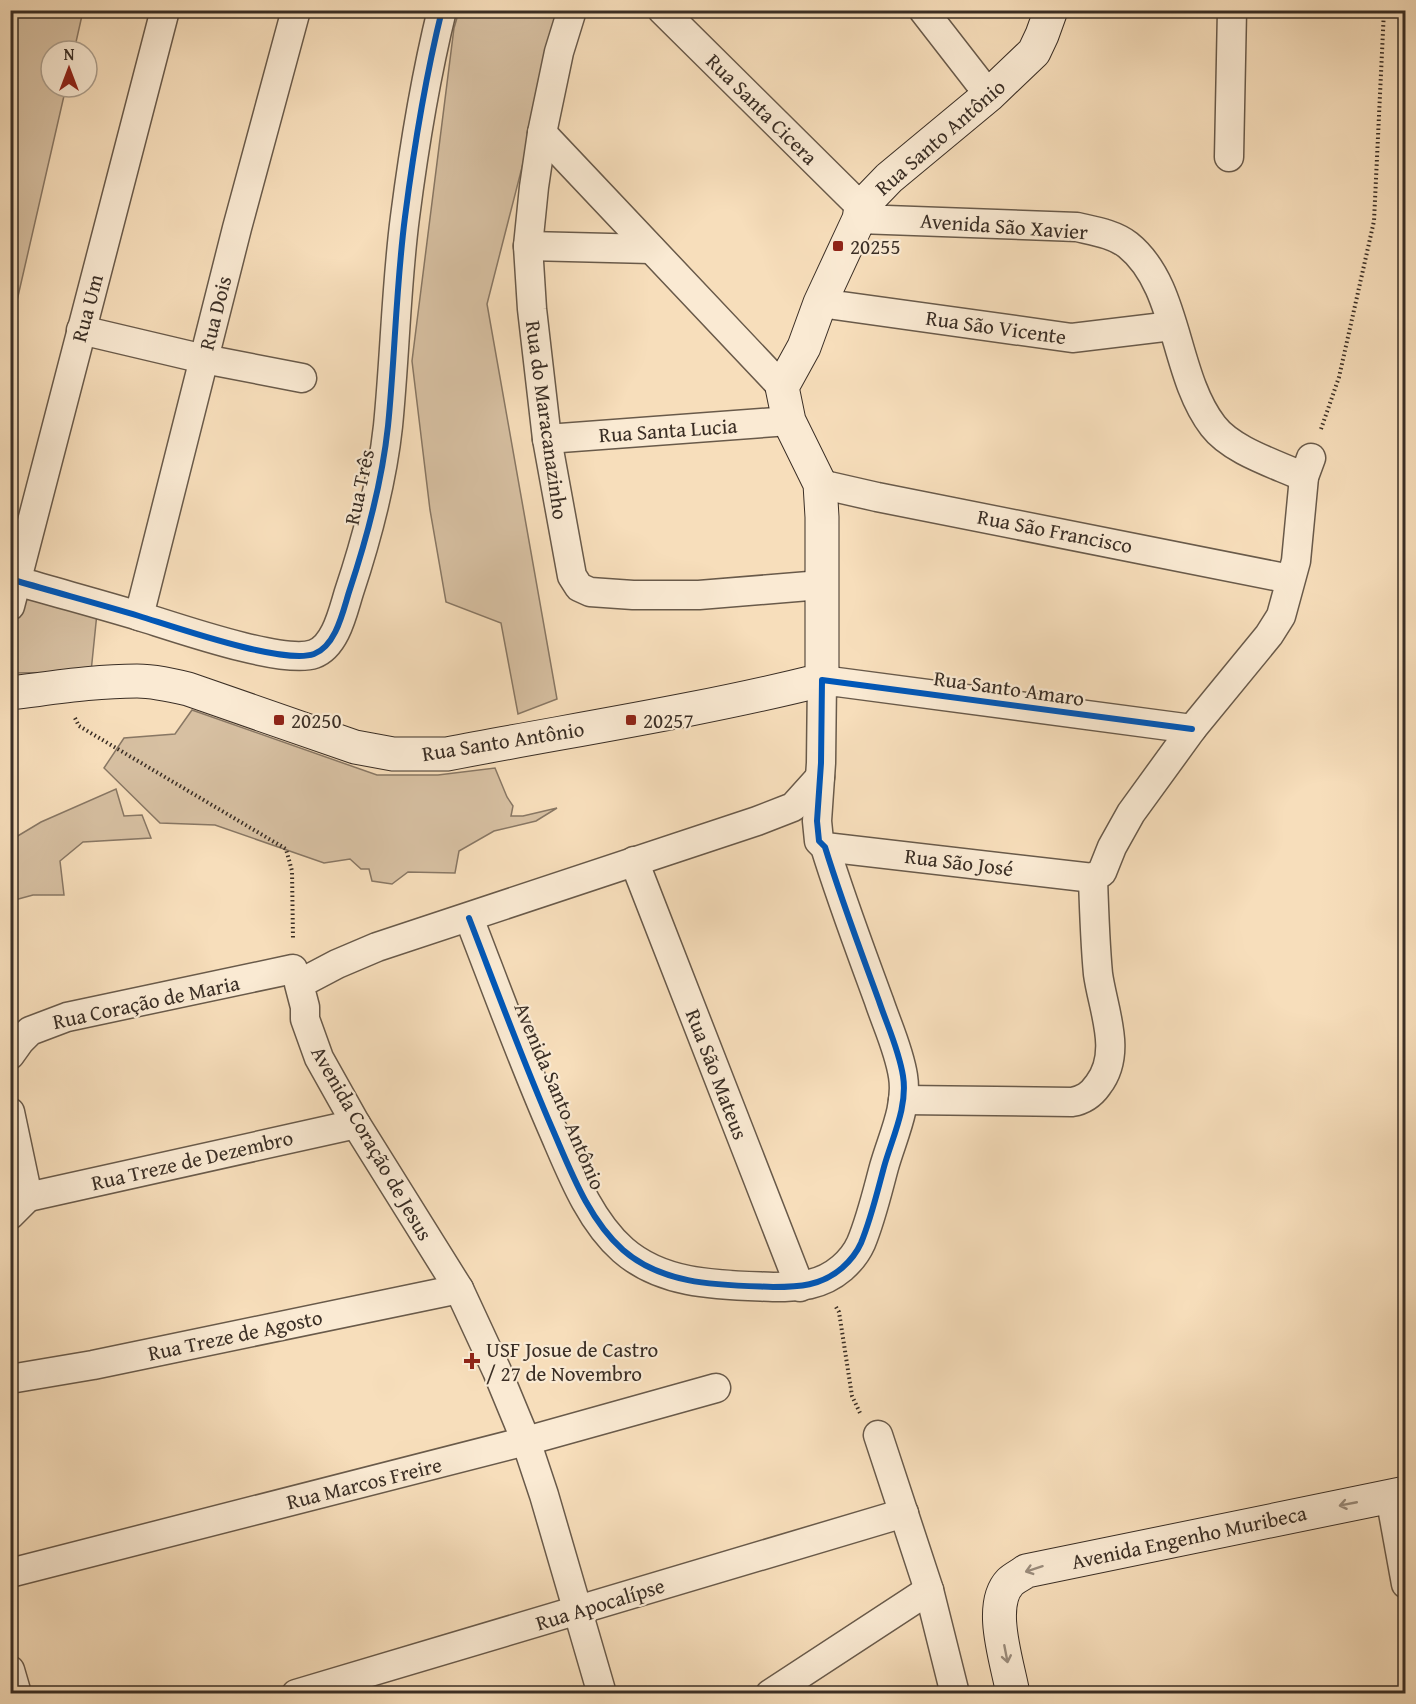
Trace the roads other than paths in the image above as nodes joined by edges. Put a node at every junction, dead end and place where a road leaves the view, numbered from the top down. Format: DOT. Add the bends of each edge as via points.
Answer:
graph roads {
  1 [pos="165,10"];
  2 [pos="296,10"];
  3 [pos="442,10"];
  4 [pos="572,10"];
  5 [pos="662,10"];
  6 [pos="923,10"];
  7 [pos="1051,10"];
  8 [pos="1232,10"];
  9 [pos="989,95"];
  10 [pos="542,133"];
  11 [pos="1229,157"];
  12 [pos="860,213"];
  13 [pos="528,246"];
  14 [pos="651,249"];
  15 [pos="820,303"];
  16 [pos="1172,326"];
  17 [pos="81,330"];
  18 [pos="204,359"];
  19 [pos="302,378"];
  20 [pos="782,387"];
  21 [pos="789,421"];
  22 [pos="547,439"];
  23 [pos="820,484"];
  24 [pos="1290,579"];
  25 [pos="821,585"];
  26 [pos="14,593"];
  27 [pos="139,616"];
  28 [pos="822,680"];
  29 [pos="10,693"];
  30 [pos="1192,729"];
  31 [pos="820,777"];
  32 [pos="825,847"];
  33 [pos="634,861"];
  34 [pos="1093,878"];
  35 [pos="469,918"];
  36 [pos="293,969"];
  37 [pos="10,1055"];
  38 [pos="903,1100"];
  39 [pos="10,1112"];
  40 [pos="356,1124"];
  41 [pos="19,1206"];
  42 [pos="810,1284"];
  43 [pos="459,1289"];
  44 [pos="10,1379"];
  45 [pos="716,1388"];
  46 [pos="878,1435"];
  47 [pos="526,1441"];
  48 [pos="1398,1494"];
  49 [pos="904,1513"];
  50 [pos="10,1573"];
  51 [pos="1406,1584"];
  52 [pos="929,1590"];
  53 [pos="579,1610"];
  54 [pos="10,1670"];
  55 [pos="948,1691"];
  56 [pos="17,1694"];
  57 [pos="296,1694"];
  58 [pos="602,1694"];
  59 [pos="770,1694"];
  60 [pos="1013,1694"];
  1 -- 17 [label="street, Rua Um"];
  2 -- 18 [label="street, Rua Dois"];
  3 -- 27 [label="street, Rua Três" via="427,74 405,220 388,427 379,485 361,556 332,636 318,652 299,656 249,648"];
  4 -- 10 [label="street, Rua do Maracanazinho"];
  5 -- 12 [label="street, Rua Santa Cicera"];
  6 -- 9 [label="street"];
  7 -- 9 [label="main road, Rua Santo Antônio" via="1034,52"];
  8 -- 11 [label="street"];
  9 -- 12 [label="main road, Rua Santo Antônio" via="889,178"];
  10 -- 13 [label="street, Rua do Maracanazinho"];
  10 -- 14 [label="street"];
  12 -- 15 [label="main road, Rua Santo Antônio"];
  12 -- 16 [label="street, Avenida São Xavier" via="1077,227 1108,235 1127,244 1140,257 1167,307"];
  13 -- 14 [label="street"];
  13 -- 22 [label="street, Rua do Maracanazinho"];
  14 -- 20 [label="street"];
  15 -- 16 [label="street, Rua São Vicente" via="1072,338"];
  15 -- 20 [label="main road, Rua Santo Antônio" via="804,347"];
  16 -- 24 [label="street, Avenida São Xavier" via="1192,390 1214,428 1253,455 1307,467 1296,561"];
  17 -- 18 [label="street"];
  17 -- 26 [label="street, Rua Um"];
  18 -- 19 [label="street"];
  18 -- 27 [label="street, Rua Dois"];
  20 -- 21 [label="main road"];
  21 -- 22 [label="street, Rua Santa Lucia"];
  21 -- 23 [label="main road"];
  22 -- 25 [label="street, Rua do Maracanazinho" via="569,568 583,590 699,595"];
  23 -- 24 [label="street, Rua São Francisco"];
  23 -- 25 [label="main road"];
  24 -- 30 [label="street" via="1276,625"];
  25 -- 28 [label="main road"];
  26 -- 27 [label="street, Rua Três"];
  28 -- 29 [label="main road, Rua Santo Antônio" via="642,718 447,754 417,755 355,747 188,689 162,684 89,683"];
  28 -- 30 [label="street, Rua Santo Amaro"];
  28 -- 31 [label="street"];
  30 -- 34 [label="street" via="1131,813 1102,872"];
  31 -- 32 [label="street" via="817,821 819,841"];
  31 -- 33 [label="street, Avenida Coração de Jesus" via="793,807"];
  32 -- 34 [label="street, Rua São José"];
  32 -- 38 [label="street" via="899,1058"];
  33 -- 35 [label="street, Avenida Coração de Jesus"];
  33 -- 42 [label="street, Rua São Mateus"];
  34 -- 38 [label="street" via="1094,935 1110,1041 1107,1071 1092,1093 1082,1100 1065,1102"];
  35 -- 40 [label="street, Avenida Coração de Jesus" via="377,947 299,984 312,1043"];
  35 -- 42 [label="street, Avenida Santo Antônio" via="521,1054 581,1193 623,1250 663,1274 709,1284"];
  36 -- 37 [label="street, Rua Coração de Maria" via="68,1017 30,1031"];
  38 -- 42 [label="street" via="860,1244 845,1266"];
  39 -- 41 [label="street"];
  40 -- 41 [label="street, Rua Treze de Dezembro"];
  40 -- 43 [label="street, Avenida Coração de Jesus"];
  43 -- 44 [label="street, Rua Treze de Agosto"];
  43 -- 47 [label="street, Avenida Coração de Jesus"];
  45 -- 47 [label="street, Rua Marcos Freire"];
  46 -- 49 [label="street"];
  47 -- 50 [label="street, Rua Marcos Freire"];
  47 -- 53 [label="street, Avenida Coração de Jesus"];
  48 -- 51 [label="street"];
  48 -- 60 [label="main road, Avenida Engenho Muribeca, one-way" via="1034,1568 1010,1582 998,1615"];
  49 -- 52 [label="street"];
  49 -- 53 [label="street, Rua Apocalípse"];
  52 -- 55 [label="street"];
  52 -- 59 [label="street"];
  53 -- 57 [label="street, Rua Apocalípse"];
  53 -- 58 [label="street, Avenida Coração de Jesus"];
  54 -- 56 [label="street"];
}
